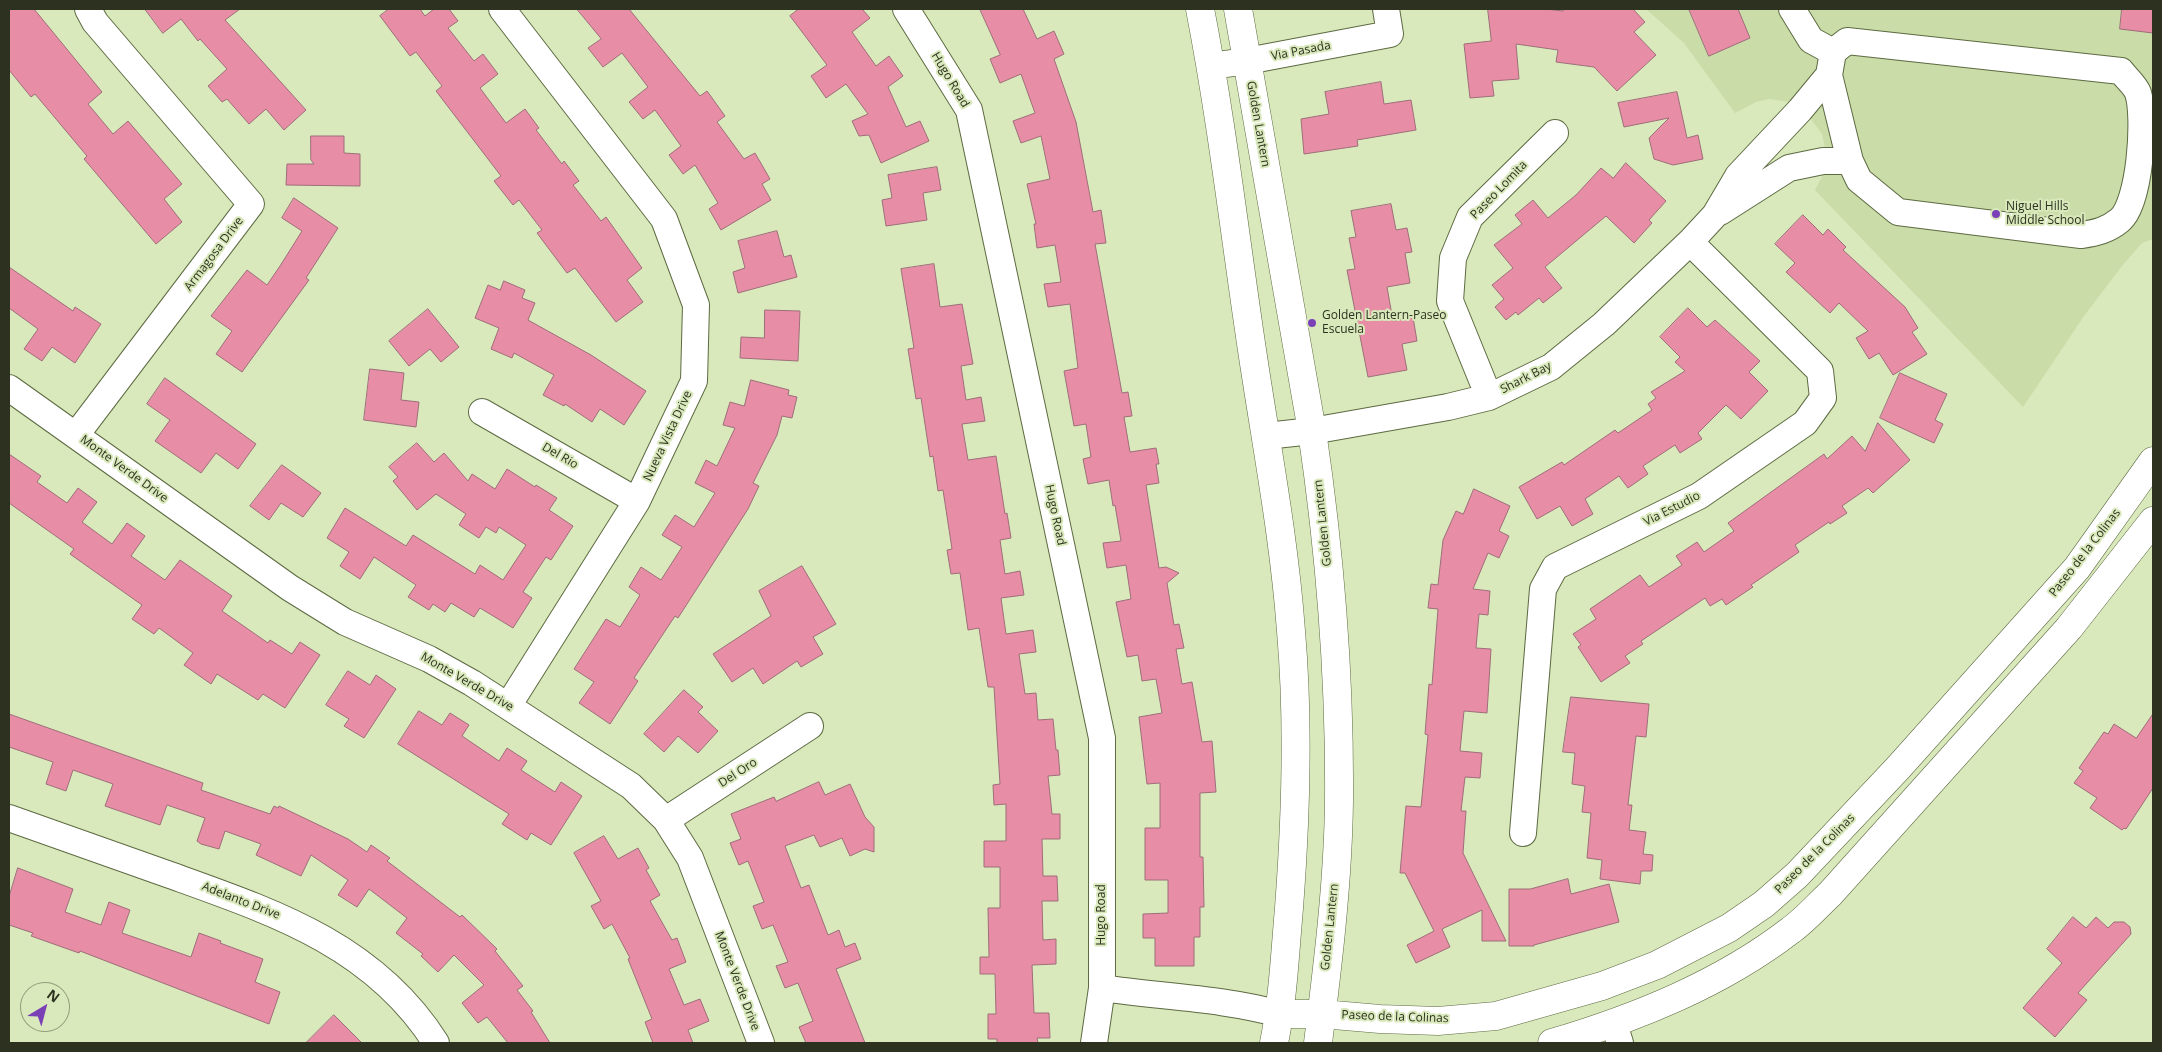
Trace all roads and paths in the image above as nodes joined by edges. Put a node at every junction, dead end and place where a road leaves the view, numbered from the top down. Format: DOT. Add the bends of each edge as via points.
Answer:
graph roads {
  1 [pos="88,9"];
  2 [pos="502,9"];
  3 [pos="906,9"];
  4 [pos="1200,9"];
  5 [pos="1238,9"];
  6 [pos="1792,9"];
  7 [pos="1388,21"];
  8 [pos="1247,61"];
  9 [pos="1831,64"];
  10 [pos="1211,66"];
  11 [pos="1555,133"];
  12 [pos="1850,161"];
  13 [pos="1715,215"];
  14 [pos="1690,242"];
  15 [pos="9,388"];
  16 [pos="1489,397"];
  17 [pos="482,412"];
  18 [pos="1312,431"];
  19 [pos="76,435"];
  20 [pos="1266,436"];
  21 [pos="2153,461"];
  22 [pos="637,501"];
  23 [pos="2153,520"];
  24 [pos="508,706"];
  25 [pos="810,726"];
  26 [pos="9,818"];
  27 [pos="666,820"];
  28 [pos="1523,833"];
  29 [pos="1602,986"];
  30 [pos="1102,988"];
  31 [pos="1280,1014"];
  32 [pos="1322,1014"];
  33 [pos="1617,1034"];
  34 [pos="436,1043"];
  35 [pos="761,1043"];
  36 [pos="1094,1043"];
  37 [pos="1274,1043"];
  38 [pos="1316,1043"];
  39 [pos="1552,1043"];
  1 -- 19 [label="street, Armagosa Drive" via="95,22 251,204"];
  2 -- 22 [label="street, Nueva Vista Drive" via="664,219 696,305 694,381"];
  3 -- 30 [label="street, Hugo Road" via="969,110 1102,738"];
  4 -- 10 [label="main road"];
  5 -- 8 [label="main road, Golden Lantern"];
  6 -- 9 [label="street"];
  7 -- 8 [label="street, Via Pasada"];
  8 -- 10 [label="street, Via Pasada"];
  8 -- 18 [label="main road, Golden Lantern"];
  9 -- 12 [label="street"];
  9 -- 12 [label="street" via="1847,41 2121,71 2138,92 2143,119 2136,191 2122,219 2100,233 2081,235 1898,212 1859,180"];
  9 -- 13 [label="street" via="1800,110 1738,176"];
  10 -- 20 [label="main road"];
  11 -- 16 [label="street, Paseo Lomita" via="1470,217 1453,258 1450,301"];
  12 -- 13 [label="street" via="1823,161 1789,168"];
  13 -- 14 [label="street, Shark Bay"];
  14 -- 16 [label="street, Shark Bay" via="1604,324 1551,367"];
  14 -- 28 [label="street, Via Estudio" via="1820,371 1823,398 1805,423 1699,496 1554,568 1543,589"];
  15 -- 19 [label="street, Monte Verde Drive"];
  16 -- 18 [label="street, Shark Bay"];
  17 -- 22 [label="street, Del Rio"];
  18 -- 20 [label="street, Shark Bay"];
  18 -- 32 [label="main road, Golden Lantern" via="1333,635 1338,782 1335,884"];
  19 -- 24 [label="street, Monte Verde Drive" via="290,588 345,622 429,659"];
  20 -- 31 [label="main road" via="1283,552 1295,695 1293,857"];
  21 -- 29 [label="main road, Paseo de la Colinas" via="2077,568 1898,768 1797,875 1764,904 1729,928 1657,965"];
  22 -- 24 [label="street, Nueva Vista Drive"];
  23 -- 33 [label="main road" via="2062,636 1830,894 1792,930"];
  24 -- 27 [label="street, Monte Verde Drive" via="630,786"];
  25 -- 27 [label="street, Del Oro"];
  26 -- 34 [label="street, Adelanto Drive" via="260,907 305,927 347,953 392,989 421,1019"];
  27 -- 35 [label="street, Monte Verde Drive" via="690,858"];
  29 -- 32 [label="main road, Paseo de la Colinas" via="1496,1016 1438,1021"];
  29 -- 33 [label="main road"];
  30 -- 31 [label="street, Paseo de la Colinas" via="1156,997 1244,1004"];
  30 -- 36 [label="street, Hugo Road"];
  31 -- 32 [label="main road, Paseo de la Colinas"];
  31 -- 37 [label="main road"];
  31 -- 38 [label="main road, Paseo de la Colinas"];
  32 -- 38 [label="main road, Golden Lantern"];
  33 -- 39 [label="main road"];
}
